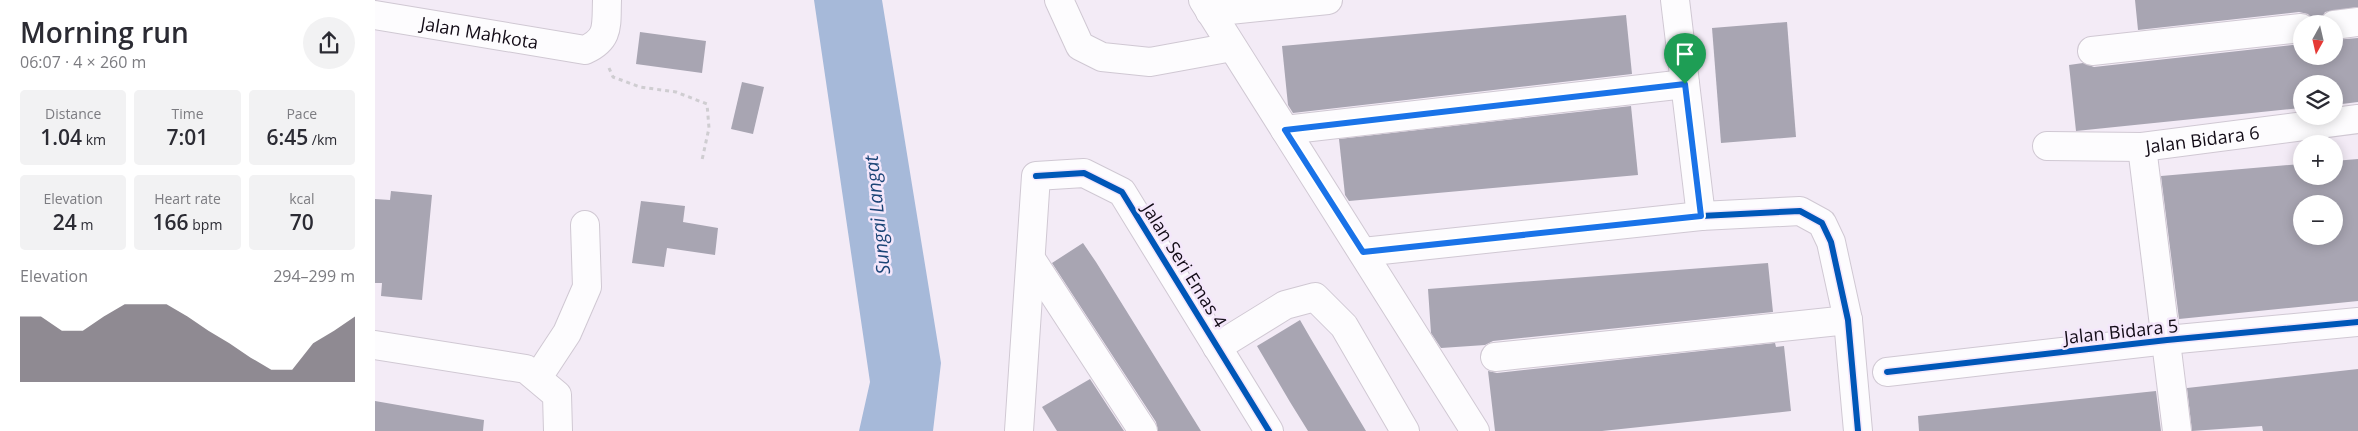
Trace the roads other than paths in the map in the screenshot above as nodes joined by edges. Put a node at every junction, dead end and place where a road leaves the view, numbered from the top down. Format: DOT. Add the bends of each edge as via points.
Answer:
graph roads {
  1 [pos="607,0"];
  2 [pos="1059,0"];
  3 [pos="1328,0"];
  4 [pos="1675,0"];
  5 [pos="1206,6"];
  6 [pos="375,15"];
  7 [pos="2358,22"];
  8 [pos="2343,24"];
  9 [pos="2293,29"];
  10 [pos="1232,47"];
  11 [pos="2092,51"];
  12 [pos="1685,84"];
  13 [pos="2358,119"];
  14 [pos="1285,130"];
  15 [pos="2047,146"];
  16 [pos="2142,147"];
  17 [pos="1701,216"];
  18 [pos="585,225"];
  19 [pos="1363,252"];
  20 [pos="1031,259"];
  21 [pos="1848,320"];
  22 [pos="2358,322"];
  23 [pos="2167,340"];
  24 [pos="375,345"];
  25 [pos="1217,347"];
  26 [pos="1495,357"];
  27 [pos="1887,372"];
  28 [pos="538,377"];
  29 [pos="558,431"];
  30 [pos="1019,431"];
  31 [pos="1143,431"];
  32 [pos="1269,431"];
  33 [pos="1405,431"];
  34 [pos="1475,431"];
  35 [pos="1858,431"];
  36 [pos="2177,431"];
  1 -- 6 [label="street, Jalan Mahkota" via="605,33 591,47"];
  2 -- 10 [label="street" via="1080,46 1102,57 1150,62"];
  3 -- 5 [label="street"];
  4 -- 12 [label="street"];
  5 -- 10 [label="street"];
  7 -- 8 [label="street"];
  9 -- 11 [label="street"];
  10 -- 14 [label="street"];
  12 -- 14 [label="street"];
  12 -- 17 [label="street"];
  13 -- 16 [label="street, Jalan Bidara 6"];
  14 -- 19 [label="street"];
  15 -- 16 [label="street, Jalan Bidara 6"];
  16 -- 23 [label="street"];
  17 -- 19 [label="street"];
  17 -- 21 [label="street" via="1800,211 1821,223 1831,242"];
  18 -- 28 [label="street" via="587,287 567,333"];
  19 -- 34 [label="street"];
  20 -- 25 [label="street, Jalan Seri Emas 4" via="1036,176 1084,173 1122,192"];
  20 -- 30 [label="street"];
  20 -- 31 [label="street"];
  21 -- 26 [label="street"];
  21 -- 35 [label="street"];
  22 -- 23 [label="street, Jalan Bidara 5"];
  23 -- 27 [label="street, Jalan Bidara 5"];
  23 -- 36 [label="street"];
  24 -- 28 [label="street" via="526,369"];
  25 -- 32 [label="street, Jalan Seri Emas 4"];
  25 -- 33 [label="street" via="1285,305 1315,297 1344,326"];
  28 -- 29 [label="street" via="557,395"];
}
